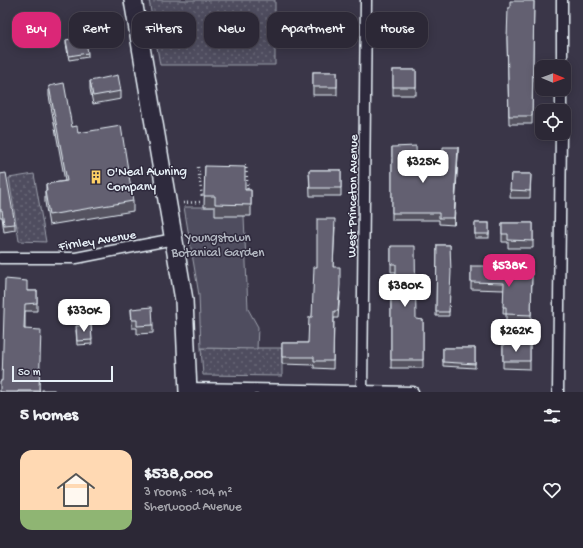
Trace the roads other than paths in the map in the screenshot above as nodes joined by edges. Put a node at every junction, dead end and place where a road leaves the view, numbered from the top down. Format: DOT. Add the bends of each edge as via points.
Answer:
graph roads {
  1 [pos="132,0"];
  2 [pos="366,0"];
  3 [pos="562,0"];
  4 [pos="562,60"];
  5 [pos="561,140"];
  6 [pos="174,239"];
  7 [pos="0,258"];
  8 [pos="188,390"];
  9 [pos="362,392"];
  10 [pos="413,392"];
  11 [pos="558,392"];
  1 -- 6 [label="main road"];
  2 -- 9 [label="street, West Princeton Avenue"];
  3 -- 4 [label="street"];
  5 -- 11 [label="street"];
  6 -- 7 [label="street, Firnley Avenue" via="76,258"];
  6 -- 8 [label="main road" via="184,300"];
  8 -- 9 [label="street"];
  9 -- 10 [label="street"];
}
